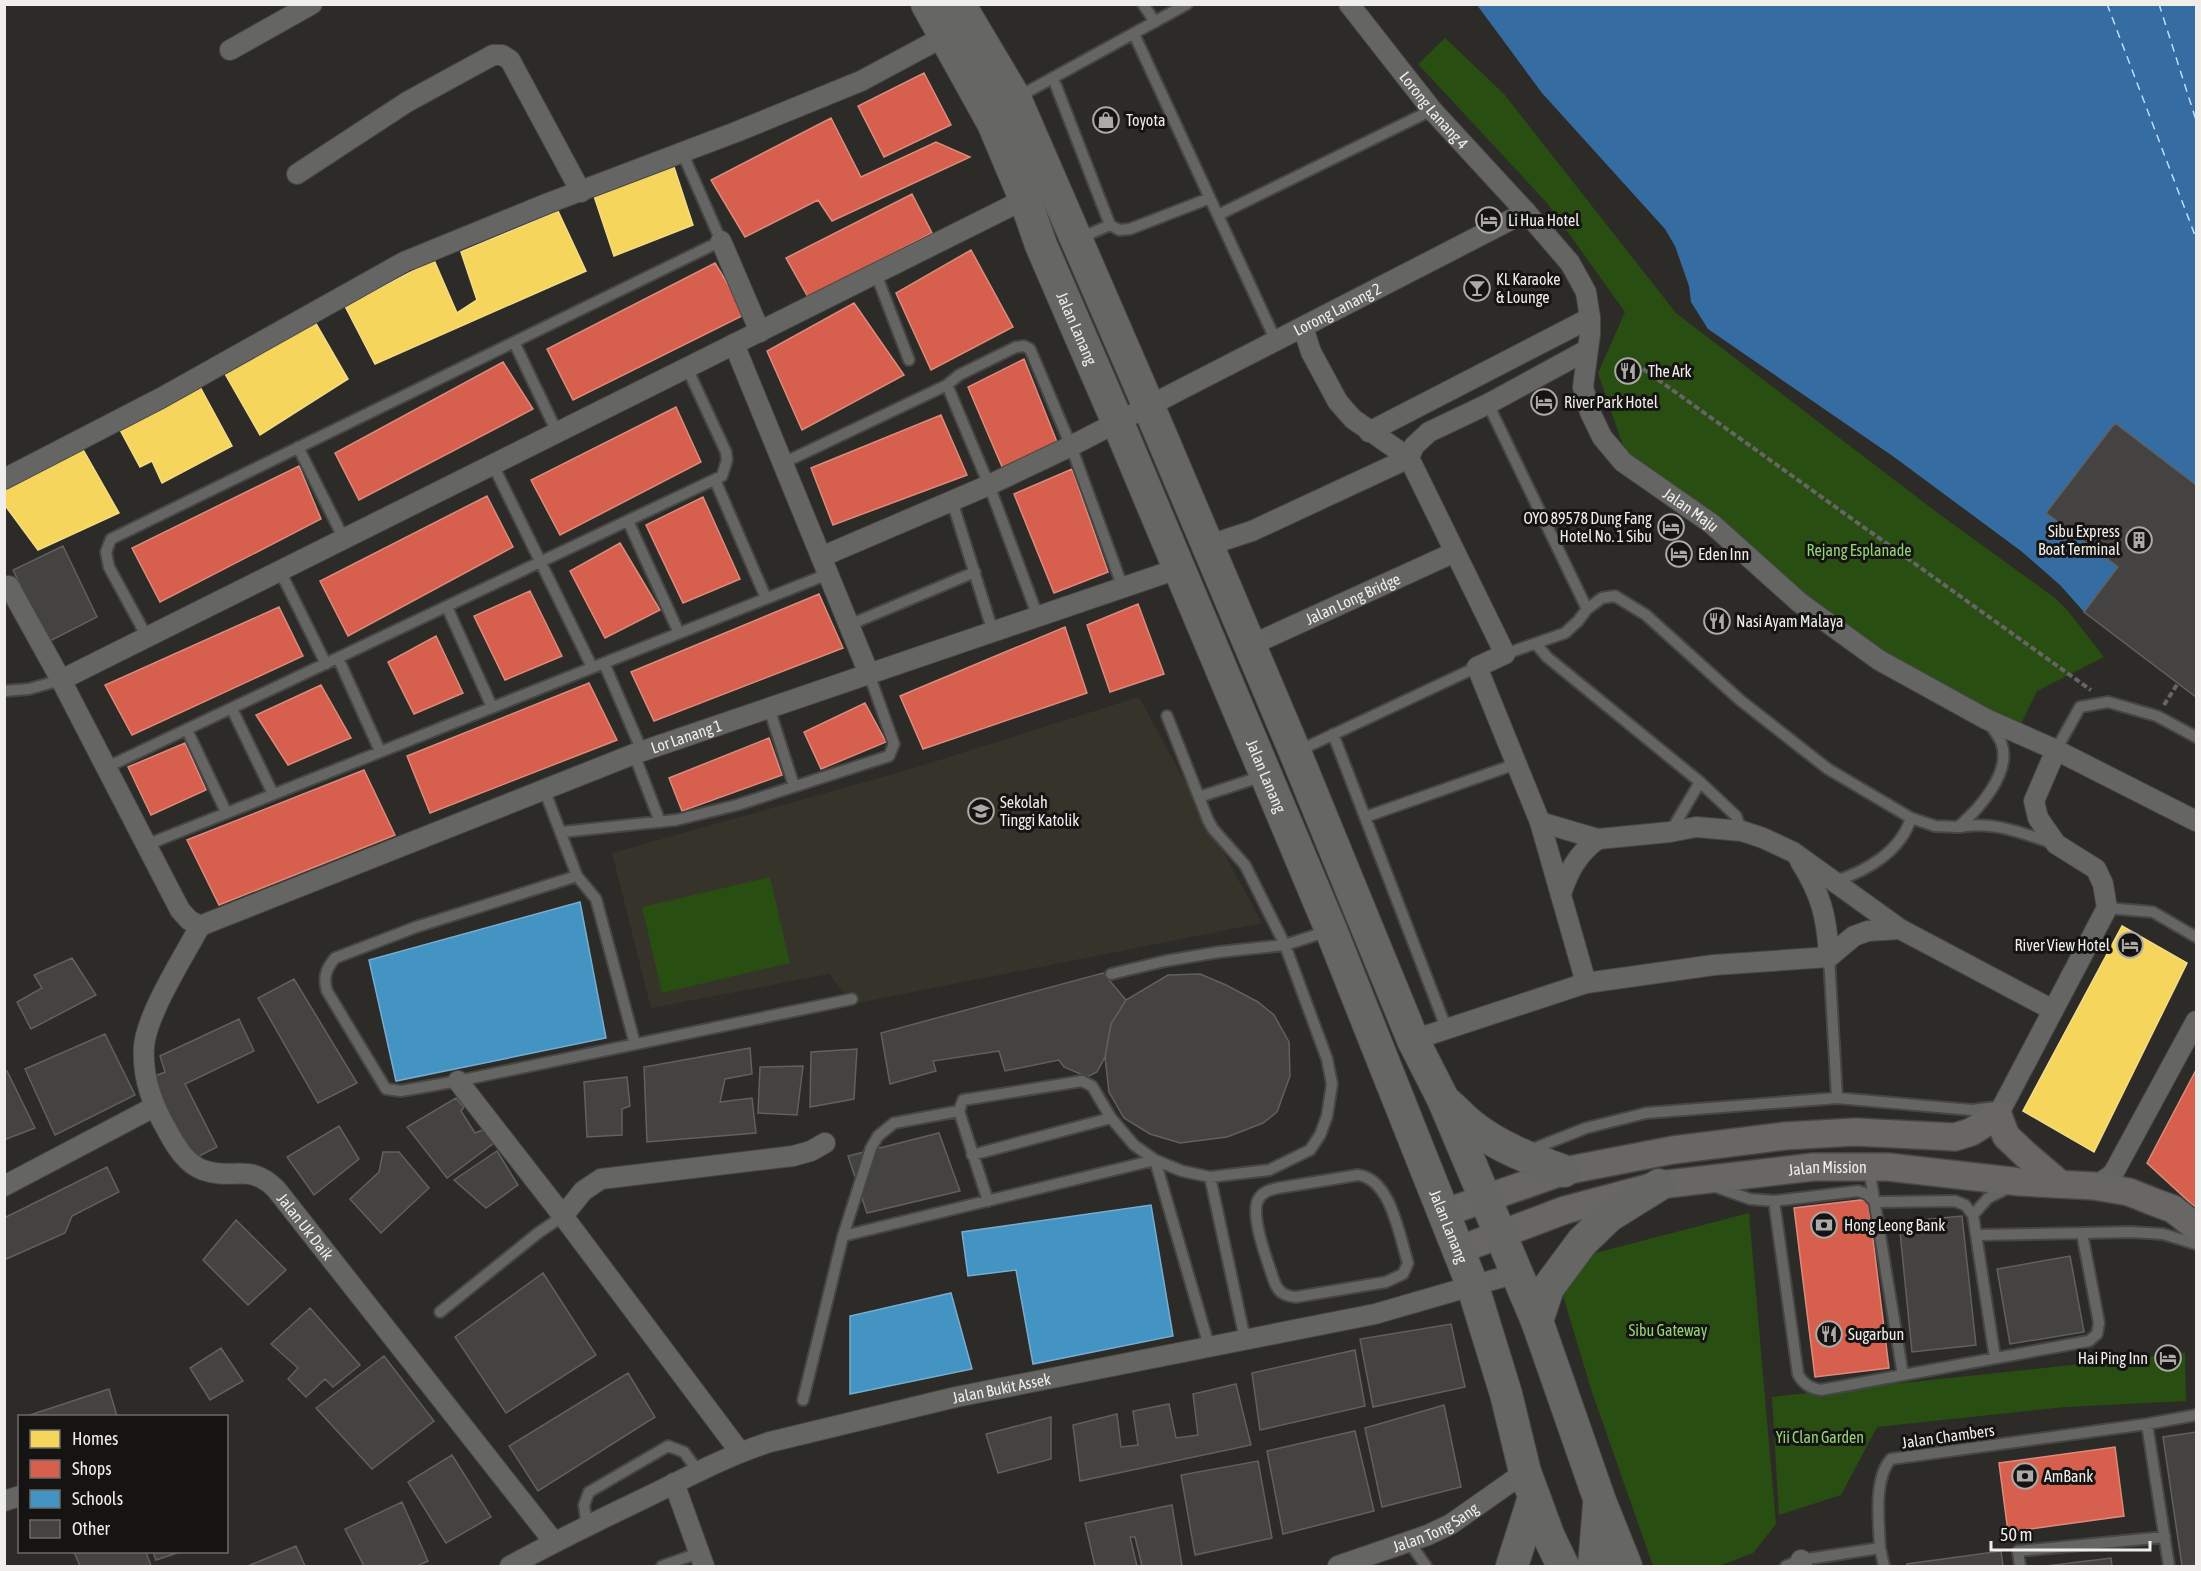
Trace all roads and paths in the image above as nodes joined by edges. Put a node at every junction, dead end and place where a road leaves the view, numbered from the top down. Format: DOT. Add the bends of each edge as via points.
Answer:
graph roads {
  1 [pos="312,4"];
  2 [pos="927,4"];
  3 [pos="959,4"];
  4 [pos="1143,4"];
  5 [pos="1187,4"];
  6 [pos="1349,4"];
  7 [pos="1155,22"];
  8 [pos="1134,34"];
  9 [pos="945,36"];
  10 [pos="230,50"];
  11 [pos="1053,78"];
  12 [pos="1015,99"];
  13 [pos="1432,110"];
  14 [pos="682,152"];
  15 [pos="297,174"];
  16 [pos="581,192"];
  17 [pos="1210,198"];
  18 [pos="1025,199"];
  19 [pos="1526,212"];
  20 [pos="1218,215"];
  21 [pos="1110,225"];
  22 [pos="1077,239"];
  23 [pos="721,241"];
  24 [pos="876,274"];
  25 [pos="1590,318"];
  26 [pos="1303,327"];
  27 [pos="759,332"];
  28 [pos="1276,341"];
  29 [pos="514,342"];
  30 [pos="735,344"];
  31 [pos="1587,350"];
  32 [pos="909,360"];
  33 [pos="687,368"];
  34 [pos="1643,369"];
  35 [pos="948,385"];
  36 [pos="1488,404"];
  37 [pos="1149,407"];
  38 [pos="1118,423"];
  39 [pos="557,432"];
  40 [pos="1369,432"];
  41 [pos="1071,446"];
  42 [pos="298,447"];
  43 [pos="1409,458"];
  44 [pos="783,463"];
  45 [pos="493,465"];
  46 [pos="4,479"];
  47 [pos="715,480"];
  48 [pos="989,484"];
  49 [pos="952,501"];
  50 [pos="628,521"];
  51 [pos="344,539"];
  52 [pos="1206,546"];
  53 [pos="1455,552"];
  54 [pos="541,562"];
  55 [pos="825,565"];
  56 [pos="1180,568"];
  57 [pos="280,571"];
  58 [pos="975,572"];
  59 [pos="9,586"];
  60 [pos="1123,588"];
  61 [pos="766,598"];
  62 [pos="447,607"];
  63 [pos="1587,609"];
  64 [pos="1038,617"];
  65 [pos="849,626"];
  66 [pos="993,632"];
  67 [pos="679,633"];
  68 [pos="147,637"];
  69 [pos="1536,644"];
  70 [pos="1250,646"];
  71 [pos="1504,654"];
  72 [pos="338,658"];
  73 [pos="604,663"];
  74 [pos="326,664"];
  75 [pos="1477,667"];
  76 [pos="592,668"];
  77 [pos="869,674"];
  78 [pos="61,680"];
  79 [pos="2178,683"];
  80 [pos="4,691"];
  81 [pos="2108,702"];
  82 [pos="492,707"];
  83 [pos="769,708"];
  84 [pos="231,709"];
  85 [pos="1167,716"];
  86 [pos="2157,716"];
  87 [pos="1986,719"];
  88 [pos="188,730"];
  89 [pos="1333,734"];
  90 [pos="2196,737"];
  91 [pos="2056,750"];
  92 [pos="380,752"];
  93 [pos="638,752"];
  94 [pos="1295,752"];
  95 [pos="1516,764"];
  96 [pos="105,768"];
  97 [pos="1266,775"];
  98 [pos="1700,782"];
  99 [pos="794,786"];
  100 [pos="544,789"];
  101 [pos="273,794"];
  102 [pos="1199,797"];
  103 [pos="226,812"];
  104 [pos="1365,817"];
  105 [pos="1911,818"];
  106 [pos="2196,821"];
  107 [pos="660,822"];
  108 [pos="1540,822"];
  109 [pos="1958,827"];
  110 [pos="1742,831"];
  111 [pos="562,832"];
  112 [pos="1670,832"];
  113 [pos="1598,839"];
  114 [pos="146,844"];
  115 [pos="2056,844"];
  116 [pos="1796,854"];
  117 [pos="577,876"];
  118 [pos="1836,882"];
  119 [pos="1561,894"];
  120 [pos="2107,908"];
  121 [pos="200,926"];
  122 [pos="1900,929"];
  123 [pos="1331,930"];
  124 [pos="2196,937"];
  125 [pos="1285,945"];
  126 [pos="1829,957"];
  127 [pos="1111,974"];
  128 [pos="1586,983"];
  129 [pos="852,999"];
  130 [pos="2053,1010"];
  131 [pos="2196,1021"];
  132 [pos="1447,1030"];
  133 [pos="1413,1040"];
  134 [pos="635,1044"];
  135 [pos="458,1081"];
  136 [pos="1837,1098"];
  137 [pos="1443,1099"];
  138 [pos="154,1107"];
  139 [pos="958,1111"];
  140 [pos="2000,1111"];
  141 [pos="1111,1119"];
  142 [pos="825,1143"];
  143 [pos="1521,1154"];
  144 [pos="972,1155"];
  145 [pos="1155,1160"];
  146 [pos="1869,1168"];
  147 [pos="1269,1170"];
  148 [pos="1563,1171"];
  149 [pos="1210,1177"];
  150 [pos="1696,1180"];
  151 [pos="2020,1182"];
  152 [pos="2060,1184"];
  153 [pos="1659,1185"];
  154 [pos="4,1186"];
  155 [pos="2094,1186"];
  156 [pos="1278,1188"];
  157 [pos="1485,1199"];
  158 [pos="988,1201"];
  159 [pos="1774,1201"];
  160 [pos="1875,1202"];
  161 [pos="1444,1213"];
  162 [pos="1973,1215"];
  163 [pos="563,1216"];
  164 [pos="2196,1227"];
  165 [pos="2082,1233"];
  166 [pos="1500,1235"];
  167 [pos="1976,1235"];
  168 [pos="843,1236"];
  169 [pos="2196,1244"];
  170 [pos="1459,1250"];
  171 [pos="1517,1273"];
  172 [pos="1473,1287"];
  173 [pos="440,1312"];
  174 [pos="1537,1321"];
  175 [pos="1245,1339"];
  176 [pos="1209,1346"];
  177 [pos="1995,1358"];
  178 [pos="1902,1375"];
  179 [pos="803,1400"];
  180 [pos="2196,1414"];
  181 [pos="2146,1424"];
  182 [pos="740,1452"];
  183 [pos="698,1471"];
  184 [pos="674,1483"];
  185 [pos="1529,1485"];
  186 [pos="1600,1501"];
  187 [pos="587,1526"];
  188 [pos="2165,1537"];
  189 [pos="554,1542"];
  190 [pos="1409,1542"];
  191 [pos="1880,1548"];
  192 [pos="701,1560"];
  193 [pos="1367,1562"];
  194 [pos="1796,1564"];
  195 [pos="510,1566"];
  196 [pos="662,1566"];
  197 [pos="1338,1566"];
  198 [pos="1426,1566"];
  199 [pos="1512,1566"];
  200 [pos="1563,1566"];
  201 [pos="1594,1566"];
  202 [pos="1626,1566"];
  203 [pos="1884,1566"];
  204 [pos="2020,1566"];
  205 [pos="2169,1566"];
  1 -- 10 [label="street"];
  2 -- 9 [label="main road, Jalan Lanang"];
  3 -- 12 [label="main road"];
  4 -- 7 [label="lane"];
  5 -- 7 [label="lane"];
  6 -- 13 [label="street, Lorong Lanang 4"];
  7 -- 8 [label="lane"];
  8 -- 11 [label="lane"];
  8 -- 17 [label="lane"];
  9 -- 14 [label="street" via="861,81"];
  9 -- 18 [label="main road, Jalan Lanang" via="993,123"];
  11 -- 12 [label="lane"];
  11 -- 21 [label="lane"];
  12 -- 22 [label="main road"];
  13 -- 19 [label="street, Lorong Lanang 4"];
  13 -- 20 [label="lane"];
  14 -- 16 [label="street"];
  14 -- 23 [label="lane"];
  15 -- 16 [label="street" via="407,102 493,55 502,54 510,60"];
  16 -- 46 [label="street" via="404,262 171,392"];
  17 -- 20 [label="lane"];
  17 -- 21 [label="lane" via="1130,229 1119,230"];
  18 -- 24 [label="street"];
  18 -- 38 [label="main road, Jalan Lanang"];
  19 -- 25 [label="street, Jalan Maju" via="1570,263 1586,292"];
  19 -- 26 [label="street, Lorong Lanang 2"];
  20 -- 28 [label="lane"];
  21 -- 22 [label="lane"];
  22 -- 37 [label="main road"];
  23 -- 27 [label="street"];
  23 -- 29 [label="lane"];
  24 -- 27 [label="street"];
  24 -- 32 [label="lane"];
  25 -- 31 [label="street, Jalan Maju"];
  25 -- 40 [label="street"];
  26 -- 28 [label="street, Lorong Lanang 2"];
  26 -- 40 [label="street" via="1316,362 1338,402"];
  27 -- 30 [label="street"];
  28 -- 37 [label="street, Lorong Lanang 2"];
  29 -- 39 [label="lane"];
  29 -- 42 [label="lane"];
  30 -- 33 [label="street"];
  30 -- 44 [label="street"];
  31 -- 36 [label="street"];
  31 -- 87 [label="street, Jalan Maju" via="1583,387 1590,412 1602,437 1623,462 1712,524 1799,602 1879,660"];
  33 -- 39 [label="street"];
  33 -- 47 [label="lane" via="728,460 722,476"];
  34 -- 81 [label="path"];
  35 -- 41 [label="lane" via="958,375 1024,346 1030,349"];
  35 -- 44 [label="lane"];
  35 -- 48 [label="lane"];
  36 -- 43 [label="street" via="1429,432 1414,446"];
  36 -- 63 [label="lane"];
  37 -- 38 [label="street, Lorong Lanang 2"];
  37 -- 52 [label="main road"];
  38 -- 41 [label="street, Lorong Lanang 2"];
  38 -- 56 [label="main road, Jalan Lanang"];
  39 -- 45 [label="street"];
  40 -- 43 [label="street"];
  41 -- 48 [label="street, Lorong Lanang 2"];
  41 -- 60 [label="lane"];
  42 -- 51 [label="lane"];
  42 -- 68 [label="lane" via="111,538 106,552 109,567"];
  43 -- 52 [label="street" via="1252,531"];
  43 -- 53 [label="street"];
  44 -- 55 [label="street"];
  45 -- 51 [label="street"];
  45 -- 54 [label="lane"];
  47 -- 50 [label="lane"];
  47 -- 61 [label="lane"];
  48 -- 49 [label="street, Lorong Lanang 2"];
  48 -- 64 [label="lane"];
  49 -- 55 [label="street, Lorong Lanang 2"];
  49 -- 58 [label="lane"];
  50 -- 54 [label="lane"];
  50 -- 67 [label="lane"];
  51 -- 57 [label="street"];
  52 -- 70 [label="main road"];
  53 -- 70 [label="street, Jalan Long Bridge"];
  53 -- 71 [label="street"];
  54 -- 62 [label="lane"];
  54 -- 76 [label="lane"];
  55 -- 61 [label="lane"];
  55 -- 65 [label="street"];
  56 -- 60 [label="street, Lor Lanang 1"];
  56 -- 97 [label="main road, Jalan Lanang"];
  57 -- 68 [label="street"];
  57 -- 74 [label="lane"];
  58 -- 65 [label="lane"];
  58 -- 66 [label="lane"];
  59 -- 78 [label="street"];
  60 -- 64 [label="street, Lor Lanang 1"];
  61 -- 67 [label="lane"];
  62 -- 72 [label="lane"];
  62 -- 82 [label="lane"];
  63 -- 69 [label="lane" via="1564,633"];
  63 -- 105 [label="lane" via="1602,598 1615,596 1629,602 1740,700 1828,769"];
  64 -- 66 [label="street, Lor Lanang 1"];
  65 -- 77 [label="street"];
  66 -- 77 [label="street, Lor Lanang 1"];
  67 -- 73 [label="lane"];
  68 -- 78 [label="street"];
  69 -- 71 [label="lane"];
  69 -- 98 [label="lane"];
  70 -- 94 [label="main road"];
  71 -- 75 [label="street"];
  72 -- 74 [label="lane"];
  72 -- 92 [label="lane"];
  73 -- 76 [label="lane"];
  73 -- 93 [label="lane"];
  74 -- 84 [label="lane"];
  75 -- 89 [label="lane"];
  75 -- 95 [label="street"];
  76 -- 82 [label="lane"];
  77 -- 83 [label="street, Lor Lanang 1"];
  77 -- 99 [label="lane" via="894,744 892,753"];
  78 -- 80 [label="lane"];
  78 -- 96 [label="street"];
  79 -- 86 [label="path"];
  81 -- 86 [label="lane"];
  81 -- 91 [label="lane" via="2080,707"];
  82 -- 92 [label="lane"];
  83 -- 93 [label="street, Lor Lanang 1"];
  83 -- 99 [label="lane"];
  84 -- 88 [label="lane"];
  84 -- 101 [label="lane"];
  85 -- 102 [label="lane"];
  86 -- 90 [label="lane"];
  87 -- 91 [label="street, Jalan Maju"];
  87 -- 109 [label="lane" via="2002,743 1998,779 1985,800"];
  88 -- 96 [label="lane"];
  88 -- 103 [label="lane"];
  89 -- 94 [label="lane"];
  89 -- 104 [label="lane"];
  91 -- 106 [label="street, Jalan Maju"];
  91 -- 115 [label="street" via="2034,801 2038,818"];
  92 -- 101 [label="lane"];
  93 -- 100 [label="street, Lor Lanang 1"];
  93 -- 107 [label="lane"];
  94 -- 133 [label="main road"];
  95 -- 104 [label="lane"];
  95 -- 108 [label="street"];
  96 -- 114 [label="street"];
  97 -- 102 [label="lane"];
  97 -- 123 [label="main road, Jalan Lanang"];
  98 -- 110 [label="lane" via="1736,816"];
  98 -- 112 [label="lane"];
  99 -- 107 [label="lane" via="737,805"];
  100 -- 111 [label="lane"];
  100 -- 121 [label="street, Lor Lanang 1"];
  101 -- 103 [label="lane"];
  102 -- 125 [label="lane" via="1213,830 1245,865"];
  103 -- 114 [label="lane"];
  104 -- 132 [label="lane"];
  105 -- 109 [label="lane" via="1935,826"];
  105 -- 118 [label="lane" via="1907,831 1886,855"];
  107 -- 111 [label="lane"];
  108 -- 113 [label="street"];
  108 -- 119 [label="street"];
  109 -- 115 [label="lane" via="1989,825"];
  110 -- 112 [label="street" via="1696,826"];
  110 -- 116 [label="street"];
  111 -- 117 [label="lane"];
  112 -- 113 [label="street"];
  113 -- 119 [label="street" via="1571,867"];
  114 -- 121 [label="street" via="180,910"];
  115 -- 120 [label="street" via="2096,869"];
  116 -- 118 [label="street"];
  116 -- 126 [label="street" via="1819,893 1828,930"];
  117 -- 134 [label="lane" via="596,899"];
  117 -- 135 [label="lane" via="416,927 335,958 327,968 327,991 386,1089 401,1091"];
  118 -- 122 [label="street"];
  119 -- 128 [label="street"];
  120 -- 124 [label="lane" via="2153,912"];
  120 -- 130 [label="street"];
  121 -- 138 [label="street, Jalan Uk Daik" via="152,1020 144,1044"];
  122 -- 126 [label="street" via="1854,936"];
  122 -- 130 [label="street"];
  123 -- 125 [label="lane"];
  123 -- 161 [label="main road, Jalan Lanang"];
  125 -- 127 [label="lane" via="1165,961"];
  125 -- 147 [label="lane" via="1327,1059 1332,1084 1327,1116 1310,1150"];
  126 -- 128 [label="street" via="1714,965"];
  126 -- 136 [label="lane"];
  128 -- 132 [label="street"];
  129 -- 134 [label="lane"];
  130 -- 140 [label="street"];
  131 -- 155 [label="street" via="2114,1172"];
  132 -- 133 [label="street"];
  133 -- 137 [label="main road"];
  134 -- 135 [label="lane"];
  135 -- 163 [label="street"];
  136 -- 140 [label="lane"];
  136 -- 143 [label="lane" via="1646,1113 1586,1128"];
  137 -- 143 [label="main road" via="1473,1127"];
  137 -- 157 [label="main road"];
  138 -- 154 [label="street"];
  138 -- 189 [label="street, Jalan Uk Daik" via="175,1145 192,1164 219,1173 249,1173 265,1178 276,1189"];
  139 -- 141 [label="lane" via="963,1100 1082,1081 1092,1086"];
  139 -- 144 [label="lane"];
  139 -- 168 [label="lane" via="894,1123 878,1136"];
  140 -- 148 [label="street, Jalan Mission" via="1971,1132 1955,1137 1855,1132 1785,1136 1673,1150"];
  140 -- 152 [label="street" via="2006,1136"];
  141 -- 144 [label="lane"];
  141 -- 145 [label="lane" via="1134,1146"];
  142 -- 163 [label="street" via="793,1156 601,1179 583,1191"];
  143 -- 148 [label="main road"];
  144 -- 158 [label="lane"];
  145 -- 149 [label="lane"];
  145 -- 158 [label="lane"];
  145 -- 176 [label="lane"];
  146 -- 150 [label="street, Jalan Mission" via="1813,1167"];
  146 -- 151 [label="street, Jalan Mission"];
  146 -- 160 [label="lane"];
  147 -- 149 [label="lane"];
  147 -- 156 [label="lane"];
  148 -- 157 [label="street, Jalan Mission"];
  149 -- 175 [label="lane"];
  150 -- 153 [label="street, Jalan Mission"];
  150 -- 159 [label="lane" via="1750,1199"];
  151 -- 152 [label="street, Jalan Mission"];
  151 -- 162 [label="lane" via="1988,1198"];
  152 -- 155 [label="street, Jalan Mission"];
  153 -- 166 [label="street, Jalan Mission" via="1565,1210"];
  153 -- 174 [label="main road" via="1609,1216 1582,1242 1548,1288"];
  155 -- 164 [label="street, Jalan Mission" via="2129,1192 2173,1209"];
  156 -- 156 [label="lane" via="1368,1176 1386,1196 1408,1263 1403,1274 1386,1282 1285,1296 1274,1281 1255,1214 1266,1191"];
  157 -- 161 [label="street, Jalan Mission"];
  157 -- 166 [label="main road"];
  158 -- 168 [label="lane"];
  159 -- 160 [label="lane" via="1858,1191"];
  159 -- 178 [label="lane" via="1802,1381 1821,1390"];
  160 -- 162 [label="lane" via="1955,1201"];
  160 -- 178 [label="lane"];
  161 -- 170 [label="main road, Jalan Lanang"];
  162 -- 167 [label="lane"];
  163 -- 173 [label="lane"];
  163 -- 182 [label="street"];
  165 -- 167 [label="lane"];
  165 -- 169 [label="lane" via="2163,1234"];
  165 -- 177 [label="lane" via="2099,1323 2097,1334 2089,1341"];
  166 -- 170 [label="street, Jalan Mission"];
  166 -- 171 [label="main road"];
  167 -- 177 [label="lane"];
  168 -- 179 [label="lane"];
  170 -- 172 [label="main road, Jalan Lanang"];
  171 -- 172 [label="street, Jalan Bukit Assek"];
  171 -- 174 [label="main road"];
  172 -- 175 [label="street, Jalan Bukit Assek" via="1375,1314"];
  172 -- 185 [label="main road, Jalan Lanang"];
  174 -- 186 [label="main road"];
  175 -- 176 [label="street, Jalan Bukit Assek"];
  176 -- 182 [label="street, Jalan Bukit Assek" via="956,1397"];
  177 -- 178 [label="lane"];
  180 -- 181 [label="lane, Jalan Chambers"];
  181 -- 188 [label="lane"];
  181 -- 191 [label="lane, Jalan Chambers" via="1891,1459 1884,1467 1881,1484"];
  182 -- 183 [label="street, Jalan Bukit Assek"];
  183 -- 184 [label="street, Jalan Bukit Assek"];
  183 -- 187 [label="lane" via="684,1452 668,1446 589,1492 584,1505"];
  184 -- 187 [label="street, Jalan Bukit Assek"];
  184 -- 192 [label="street"];
  185 -- 190 [label="street, Jalan Tong Sang"];
  185 -- 199 [label="main road"];
  185 -- 200 [label="main road, Jalan Lanang"];
  186 -- 201 [label="main road"];
  186 -- 202 [label="main road"];
  187 -- 189 [label="street, Jalan Bukit Assek"];
  188 -- 204 [label="lane" via="2018,1551"];
  188 -- 205 [label="lane"];
  189 -- 195 [label="street, Jalan Bukit Assek"];
  190 -- 193 [label="street, Jalan Tong Sang"];
  190 -- 198 [label="lane"];
  191 -- 194 [label="lane"];
  191 -- 203 [label="lane"];
  192 -- 196 [label="lane"];
  193 -- 197 [label="street, Jalan Tong Sang"];
}
